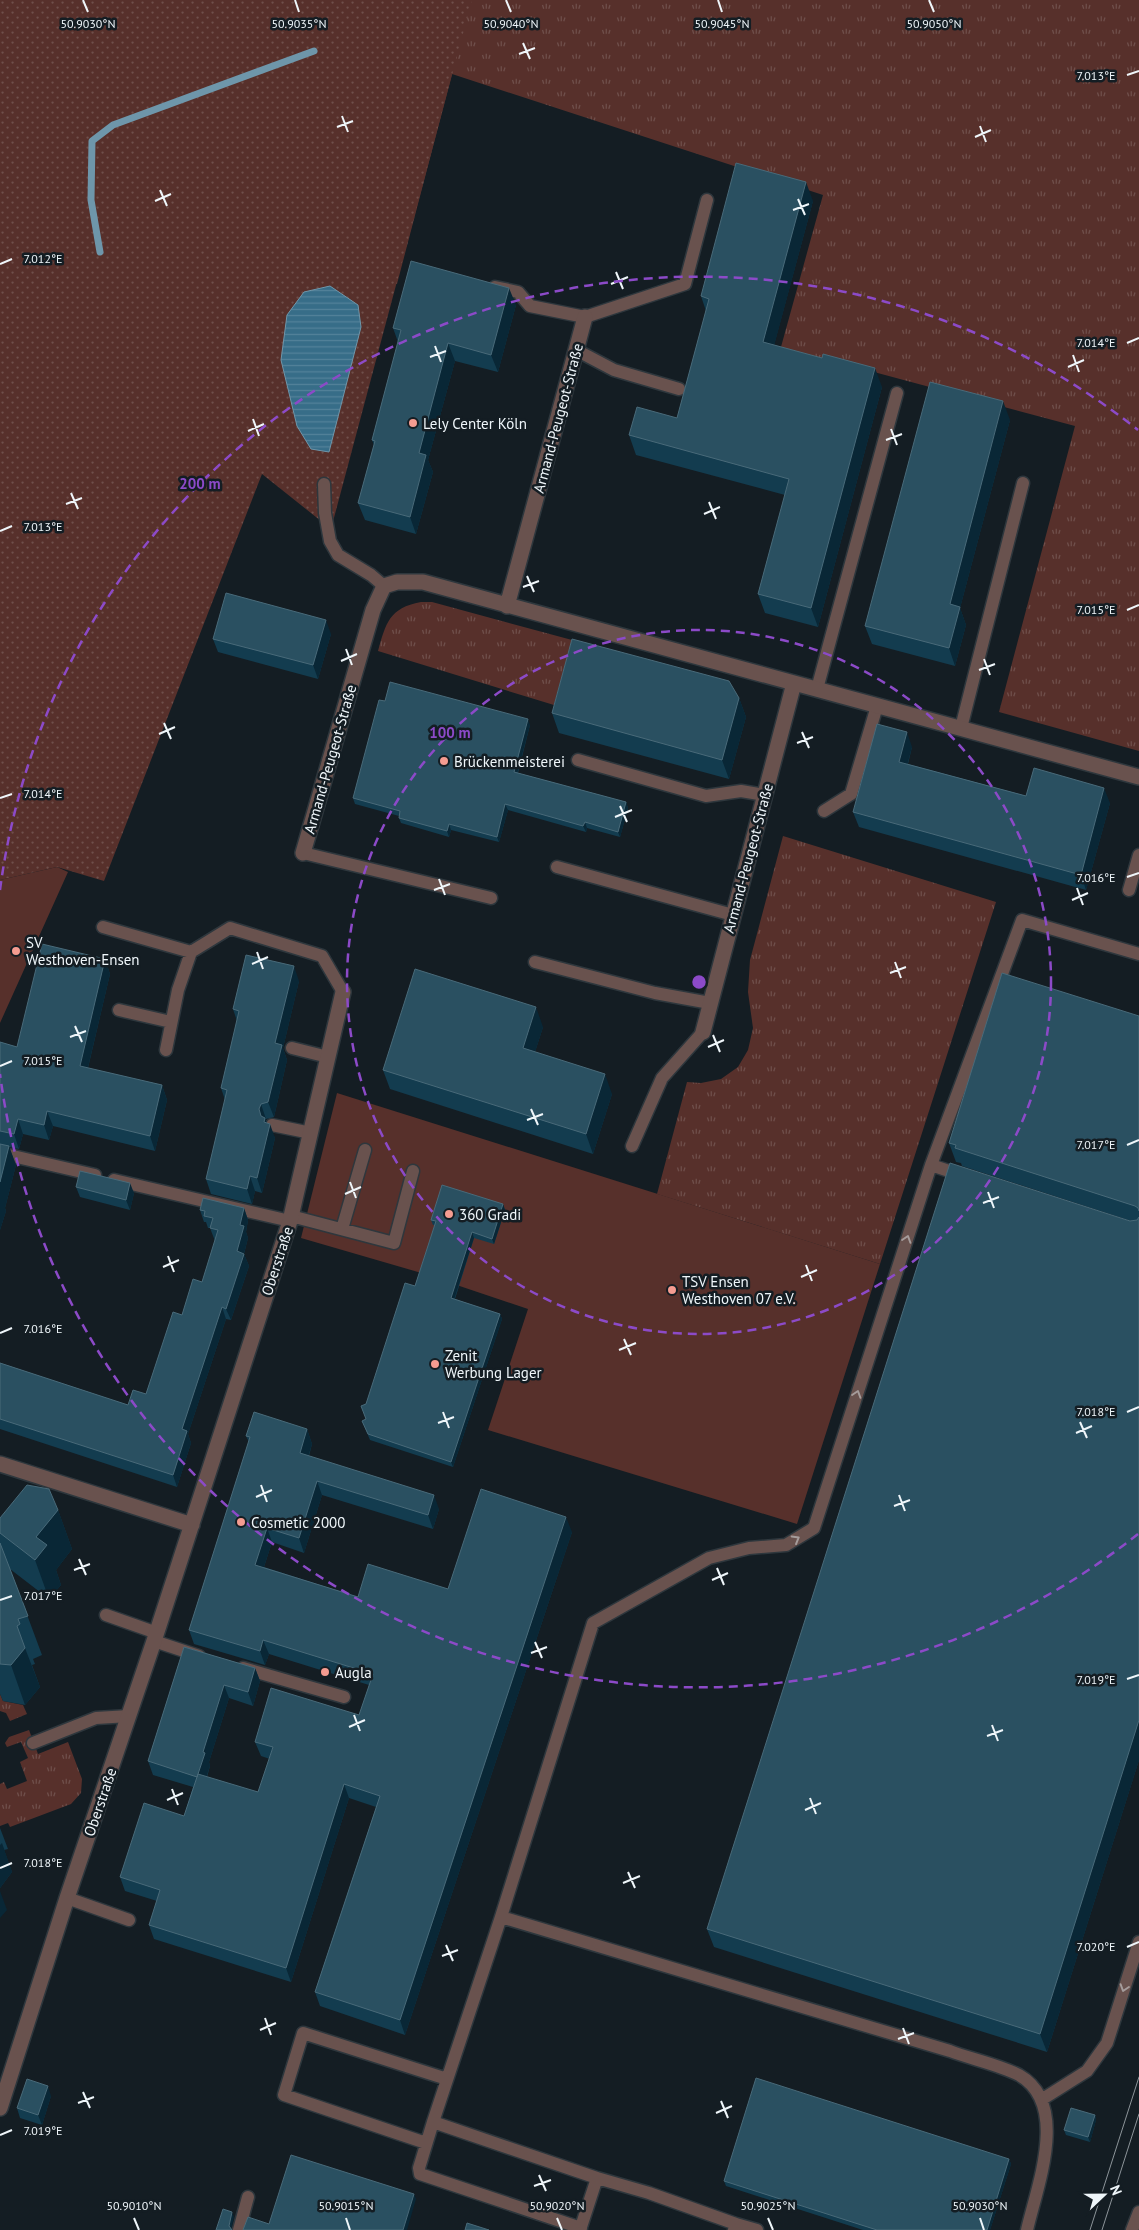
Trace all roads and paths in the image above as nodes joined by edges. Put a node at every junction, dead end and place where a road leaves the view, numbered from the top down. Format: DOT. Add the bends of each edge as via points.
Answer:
graph roads {
  1 [pos="707,200"];
  2 [pos="481,283"];
  3 [pos="585,317"];
  4 [pos="576,350"];
  5 [pos="679,389"];
  6 [pos="897,393"];
  7 [pos="1023,483"];
  8 [pos="324,484"];
  9 [pos="384,586"];
  10 [pos="507,606"];
  11 [pos="794,683"];
  12 [pos="817,689"];
  13 [pos="877,706"];
  14 [pos="961,728"];
  15 [pos="578,760"];
  16 [pos="1139,777"];
  17 [pos="764,795"];
  18 [pos="824,810"];
  19 [pos="303,853"];
  20 [pos="1139,855"];
  21 [pos="557,867"];
  22 [pos="1129,890"];
  23 [pos="491,898"];
  24 [pos="733,915"];
  25 [pos="103,926"];
  26 [pos="191,952"];
  27 [pos="1139,954"];
  28 [pos="535,962"];
  29 [pos="343,992"];
  30 [pos="710,1003"];
  31 [pos="119,1010"];
  32 [pos="171,1022"];
  33 [pos="703,1032"];
  34 [pos="292,1048"];
  35 [pos="166,1050"];
  36 [pos="328,1057"];
  37 [pos="272,1125"];
  38 [pos="311,1133"];
  39 [pos="632,1146"];
  40 [pos="365,1150"];
  41 [pos="0,1153"];
  42 [pos="931,1165"];
  43 [pos="414,1171"];
  44 [pos="978,1180"];
  45 [pos="290,1218"];
  46 [pos="342,1229"];
  47 [pos="0,1464"];
  48 [pos="192,1525"];
  49 [pos="106,1615"];
  50 [pos="155,1637"];
  51 [pos="210,1659"];
  52 [pos="229,1664"];
  53 [pos="344,1697"];
  54 [pos="129,1716"];
  55 [pos="34,1743"];
  56 [pos="67,1898"];
  57 [pos="501,1916"];
  58 [pos="129,1920"];
  59 [pos="1139,1942"];
  60 [pos="447,2079"];
  61 [pos="1041,2100"];
  62 [pos="0,2108"];
  63 [pos="433,2122"];
  64 [pos="426,2144"];
  65 [pos="597,2178"];
  66 [pos="248,2197"];
  67 [pos="1139,2212"];
  68 [pos="735,2227"];
  69 [pos="580,2229"];
  70 [pos="239,2230"];
  71 [pos="757,2230"];
  72 [pos="1027,2230"];
  73 [pos="1132,2230"];
  1 -- 3 [label="lane" via="685,284"];
  2 -- 3 [label="lane" via="518,292 530,306"];
  3 -- 4 [label="street, Armand-Peugeot-Straße"];
  4 -- 5 [label="lane" via="614,370"];
  4 -- 10 [label="street, Armand-Peugeot-Straße"];
  6 -- 12 [label="lane"];
  7 -- 14 [label="lane"];
  8 -- 9 [label="lane" via="330,541 338,555"];
  9 -- 10 [label="street" via="397,582 423,582"];
  9 -- 19 [label="street, Armand-Peugeot-Straße" via="373,610"];
  10 -- 11 [label="street"];
  11 -- 12 [label="street"];
  11 -- 17 [label="street, Armand-Peugeot-Straße"];
  12 -- 13 [label="street"];
  13 -- 14 [label="street"];
  13 -- 18 [label="lane" via="850,794"];
  14 -- 16 [label="street"];
  15 -- 17 [label="lane" via="706,796 741,791"];
  17 -- 24 [label="street, Armand-Peugeot-Straße"];
  19 -- 23 [label="lane"];
  20 -- 22 [label="lane"];
  21 -- 24 [label="lane"];
  24 -- 30 [label="street, Armand-Peugeot-Straße"];
  25 -- 26 [label="lane"];
  26 -- 29 [label="lane" via="230,928 322,956"];
  26 -- 32 [label="lane"];
  27 -- 42 [label="lane" via="1022,920"];
  28 -- 30 [label="lane" via="656,993"];
  29 -- 36 [label="street, Oberstraße"];
  30 -- 33 [label="street, Armand-Peugeot-Straße"];
  31 -- 32 [label="lane"];
  32 -- 35 [label="lane"];
  33 -- 39 [label="lane" via="662,1078"];
  34 -- 36 [label="lane"];
  36 -- 38 [label="street, Oberstraße"];
  37 -- 38 [label="lane"];
  38 -- 45 [label="street, Oberstraße"];
  40 -- 46 [label="lane"];
  41 -- 45 [label="lane"];
  42 -- 44 [label="lane"];
  57 -- 42 [label="lane, one-way" via="594,1624 709,1558 749,1548 786,1544 814,1528"];
  43 -- 46 [label="lane" via="394,1243"];
  45 -- 46 [label="lane"];
  45 -- 48 [label="street, Oberstraße"];
  47 -- 48 [label="street"];
  48 -- 50 [label="street, Oberstraße"];
  49 -- 50 [label="lane"];
  50 -- 51 [label="lane"];
  50 -- 54 [label="street, Oberstraße"];
  52 -- 53 [label="lane"];
  54 -- 55 [label="lane" via="96,1718"];
  54 -- 56 [label="street, Oberstraße"];
  56 -- 58 [label="lane"];
  56 -- 62 [label="street, Oberstraße"];
  57 -- 60 [label="lane"];
  57 -- 61 [label="lane" via="1018,2074 1032,2084"];
  59 -- 61 [label="lane, one-way" via="1107,2043 1087,2071"];
  60 -- 63 [label="lane"];
  60 -- 64 [label="lane" via="303,2033 284,2095"];
  61 -- 72 [label="lane" via="1048,2140"];
  63 -- 64 [label="lane"];
  63 -- 65 [label="lane"];
  64 -- 69 [label="lane" via="420,2174"];
  65 -- 68 [label="lane" via="649,2193"];
  65 -- 69 [label="lane"];
  66 -- 70 [label="lane"];
  67 -- 73 [label="lane"];
  68 -- 71 [label="lane"];
}
